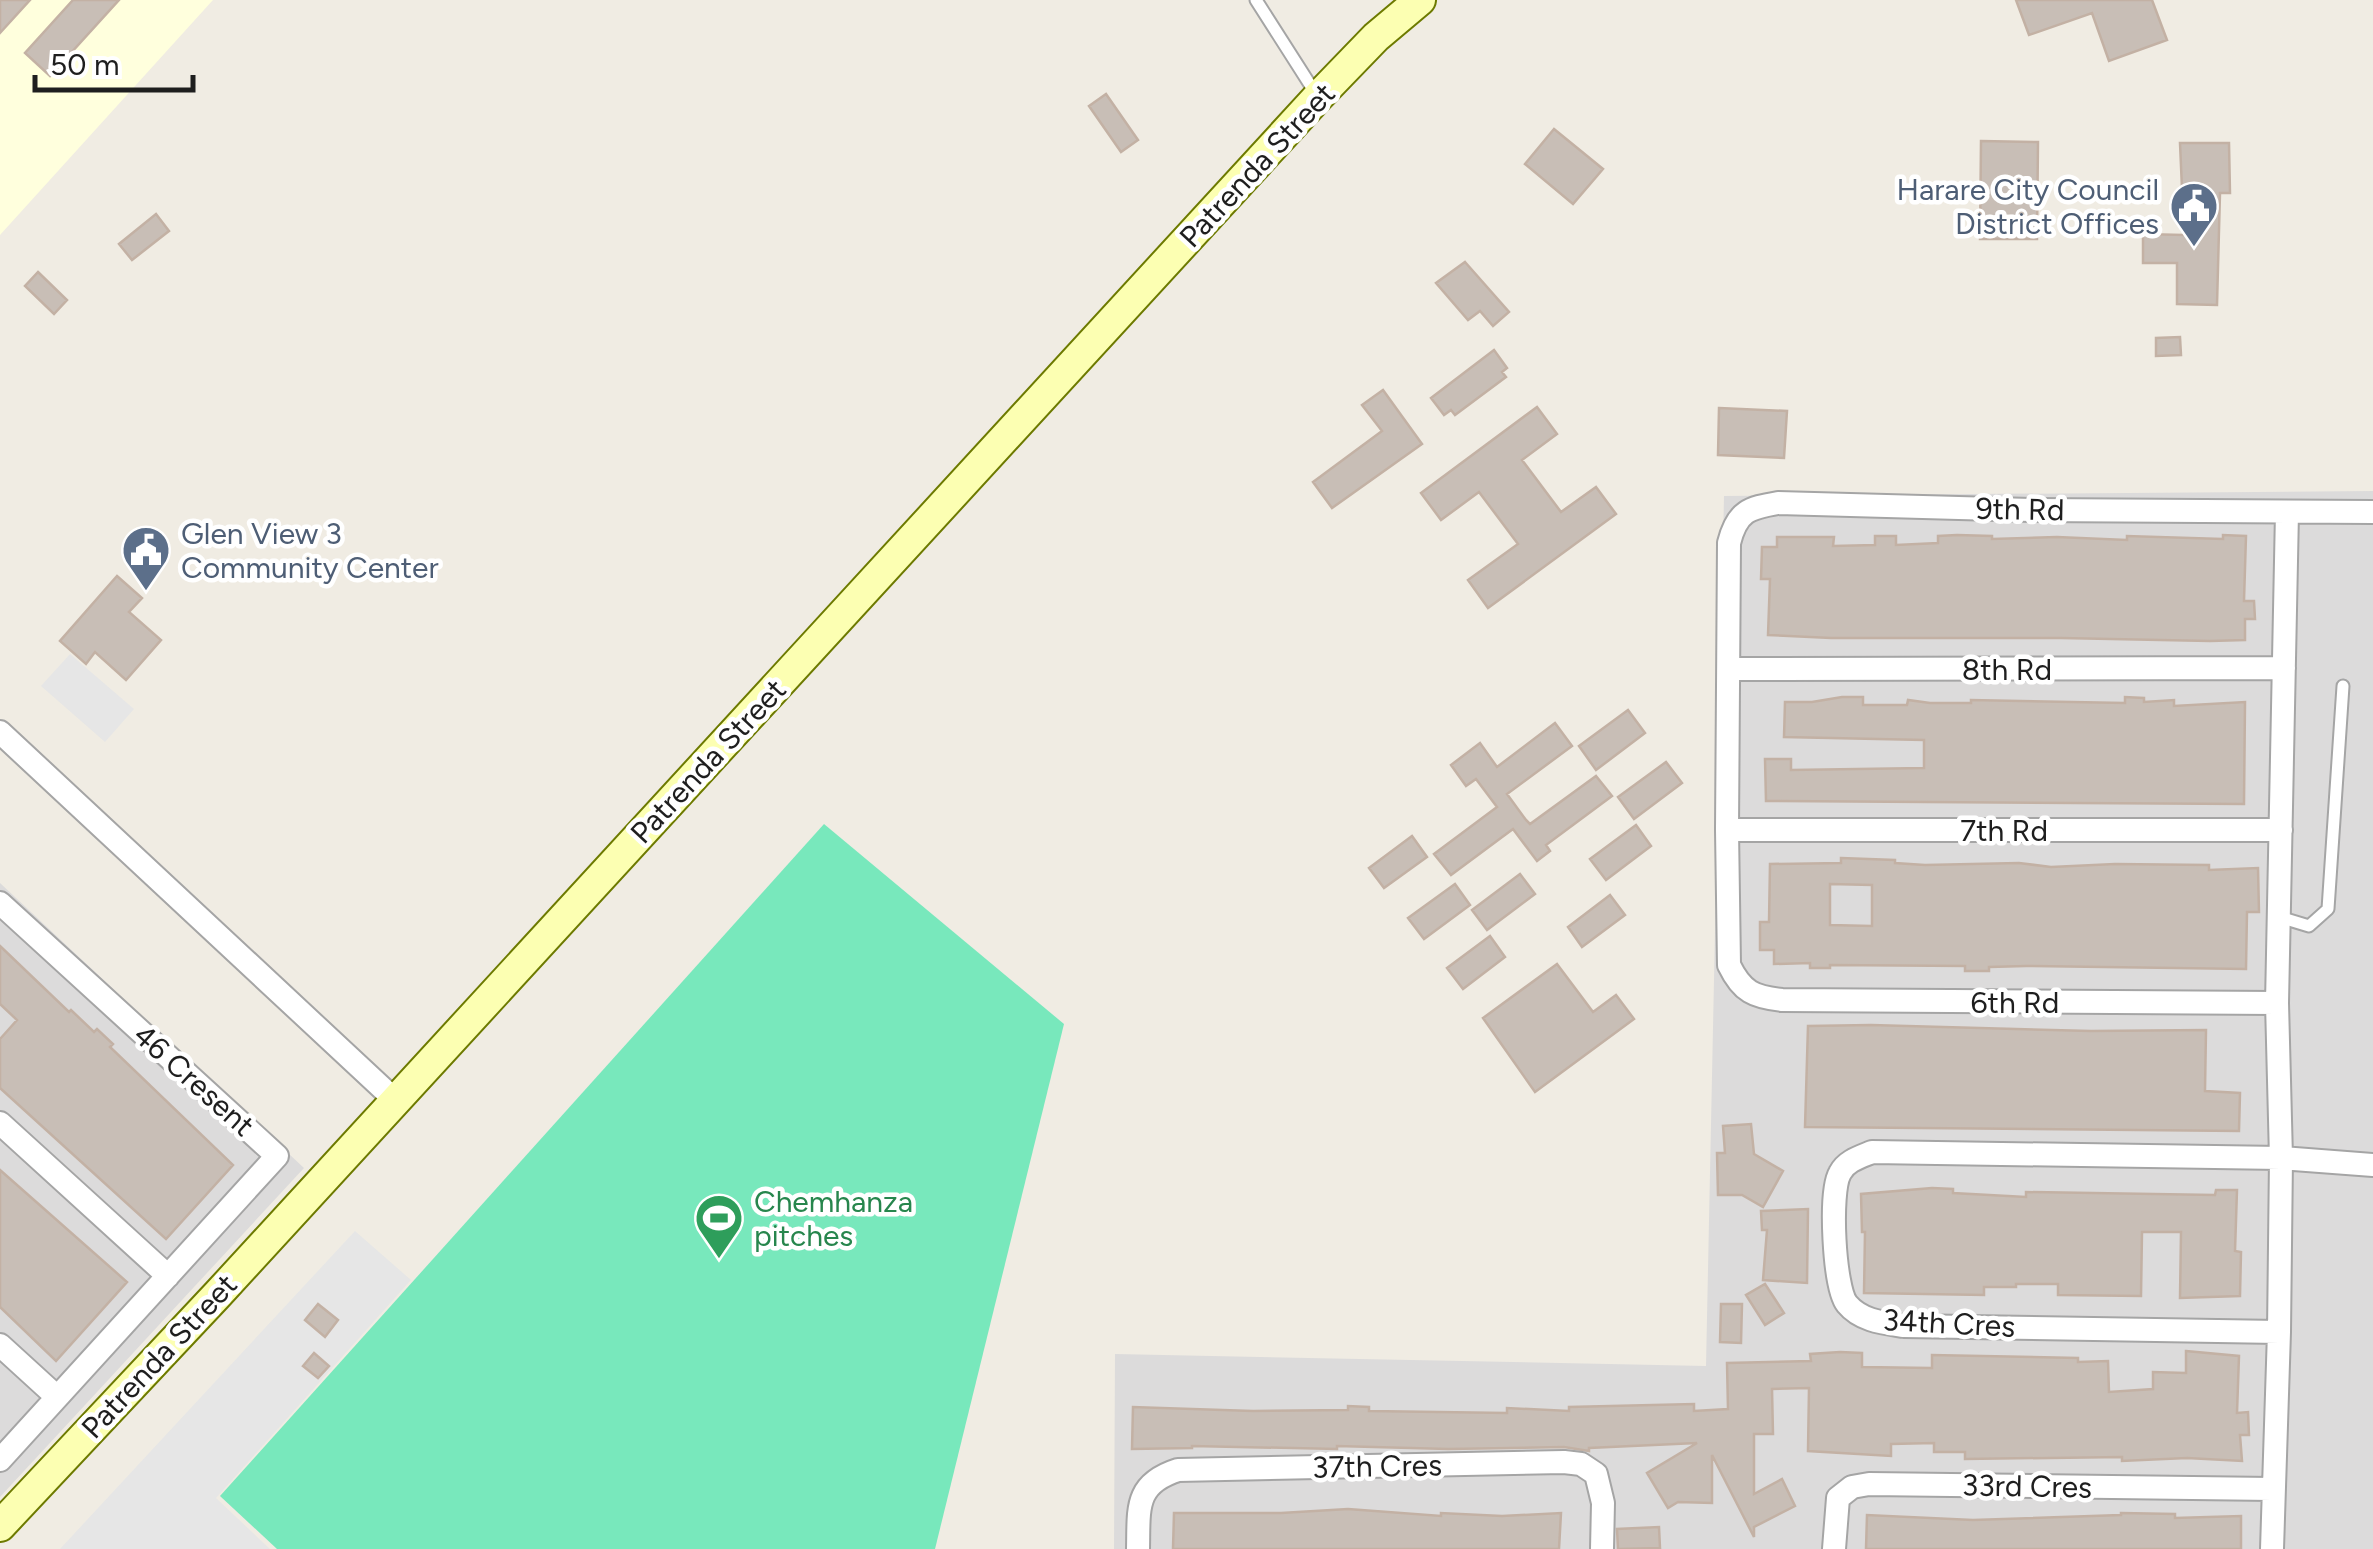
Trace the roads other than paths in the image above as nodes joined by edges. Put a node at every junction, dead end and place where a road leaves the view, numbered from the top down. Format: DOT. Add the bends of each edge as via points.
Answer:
graph roads {
  1 [pos="1256,0"];
  2 [pos="1420,0"];
  3 [pos="1318,97"];
  4 [pos="2287,512"];
  5 [pos="2373,512"];
  6 [pos="2284,668"];
  7 [pos="1729,669"];
  8 [pos="2342,686"];
  9 [pos="0,732"];
  10 [pos="1726,830"];
  11 [pos="2282,830"];
  12 [pos="0,903"];
  13 [pos="2279,917"];
  14 [pos="2277,1004"];
  15 [pos="396,1100"];
  16 [pos="0,1123"];
  17 [pos="2281,1158"];
  18 [pos="2373,1166"];
  19 [pos="168,1276"];
  20 [pos="2280,1332"];
  21 [pos="0,1344"];
  22 [pos="57,1397"];
  23 [pos="0,1460"];
  24 [pos="2272,1490"];
  25 [pos="0,1526"];
  26 [pos="1138,1549"];
  27 [pos="1602,1549"];
  28 [pos="1834,1549"];
  29 [pos="2272,1549"];
  1 -- 3 [label="lane"];
  2 -- 3 [label="street, Patrenda Street"];
  3 -- 15 [label="street, Patrenda Street"];
  4 -- 5 [label="street, 9th Rd"];
  4 -- 6 [label="street"];
  4 -- 7 [label="street, 9th Rd" via="1753,507 1733,527 1730,543"];
  6 -- 7 [label="street, 8th Rd"];
  6 -- 11 [label="street"];
  7 -- 10 [label="street"];
  8 -- 13 [label="lane" via="2328,909 2308,926"];
  9 -- 15 [label="street"];
  10 -- 11 [label="street, 7th Rd"];
  10 -- 14 [label="street, 6th Rd" via="1730,965 1753,997"];
  11 -- 13 [label="street"];
  12 -- 19 [label="street, 46 Cresent" via="278,1156"];
  13 -- 14 [label="street"];
  14 -- 17 [label="street"];
  15 -- 25 [label="street, Patrenda Street"];
  16 -- 19 [label="street"];
  17 -- 18 [label="street, 34th Cres"];
  17 -- 20 [label="street"];
  17 -- 20 [label="street, 34th Cres" via="1872,1152 1840,1172 1835,1188 1838,1284 1857,1314 1878,1322"];
  19 -- 22 [label="street"];
  20 -- 24 [label="street"];
  21 -- 22 [label="street"];
  22 -- 23 [label="street"];
  24 -- 28 [label="street, 33rd Cres" via="1852,1486 1838,1498"];
  24 -- 29 [label="street"];
  26 -- 27 [label="street, 37th Cres" via="1142,1493 1158,1476 1178,1470 1564,1462 1596,1474"];
}
